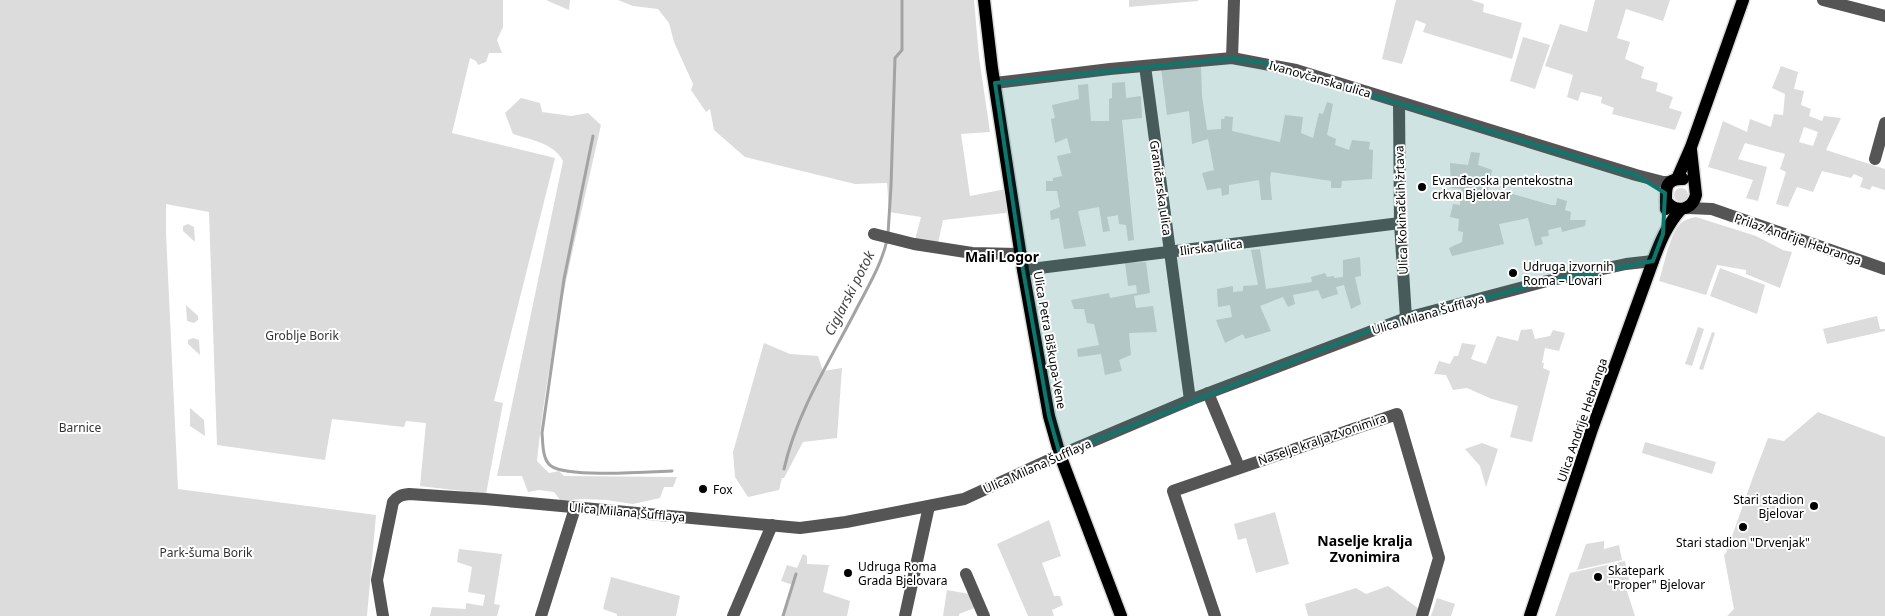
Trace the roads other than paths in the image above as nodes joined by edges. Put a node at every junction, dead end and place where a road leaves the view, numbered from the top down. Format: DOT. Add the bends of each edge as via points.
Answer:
graph roads {
  1 [pos="984,0"];
  2 [pos="1234,0"];
  3 [pos="1743,0"];
  4 [pos="1823,0"];
  5 [pos="1885,16"];
  6 [pos="1232,58"];
  7 [pos="1145,66"];
  8 [pos="995,83"];
  9 [pos="1399,103"];
  10 [pos="1885,123"];
  11 [pos="1691,147"];
  12 [pos="1875,159"];
  13 [pos="1636,176"];
  14 [pos="1674,180"];
  15 [pos="1694,188"];
  16 [pos="1666,197"];
  17 [pos="1684,208"];
  18 [pos="1712,209"];
  19 [pos="1400,223"];
  20 [pos="874,234"];
  21 [pos="1663,234"];
  22 [pos="1170,252"];
  23 [pos="1021,254"];
  24 [pos="1653,261"];
  25 [pos="1885,269"];
  26 [pos="1023,270"];
  27 [pos="1406,318"];
  28 [pos="1208,393"];
  29 [pos="1190,400"];
  30 [pos="1060,455"];
  31 [pos="1239,467"];
  32 [pos="929,506"];
  33 [pos="575,508"];
  34 [pos="772,525"];
  35 [pos="966,574"];
  36 [pos="383,616"];
  37 [pos="541,616"];
  38 [pos="733,616"];
  39 [pos="905,616"];
  40 [pos="984,616"];
  41 [pos="1121,616"];
  42 [pos="1215,616"];
  43 [pos="1422,616"];
  44 [pos="1530,616"];
  1 -- 8 [label="main road, Ulica Petra Biškupa-Vene"];
  2 -- 6 [label="street"];
  3 -- 11 [label="main road, Ulica Andrije Hebranga"];
  4 -- 5 [label="street"];
  6 -- 7 [label="street, Ivanovčanska ulica"];
  6 -- 9 [label="street, Ivanovčanska ulica" via="1296,70"];
  7 -- 8 [label="street, Ivanovčanska ulica"];
  7 -- 22 [label="street, Graničarska ulica"];
  8 -- 23 [label="main road, Ulica Petra Biškupa-Vene"];
  9 -- 13 [label="street, Ivanovčanska ulica"];
  9 -- 19 [label="street, Ulica Kokinačkih žrtava"];
  10 -- 12 [label="street"];
  11 -- 14 [label="main road, Ulica Andrije Hebranga"];
  11 -- 15 [label="main road, Ulica Andrije Hebranga"];
  13 -- 14 [label="street, Ivanovčanska ulica" via="1662,182"];
  13 -- 16 [label="street, Ivanovčanska ulica" via="1658,188"];
  14 -- 15 [label="main road" via="1686,180"];
  14 -- 16 [label="main road, Ulica Andrije Hebranga" via="1666,189"];
  15 -- 17 [label="main road, Ulica Andrije Hebranga" via="1694,200"];
  15 -- 18 [label="street, Prilaz Andrije Hebranga"];
  16 -- 17 [label="main road" via="1672,207"];
  16 -- 21 [label="main road, Ulica Andrije Hebranga"];
  17 -- 18 [label="street, Prilaz Andrije Hebranga"];
  17 -- 21 [label="main road, Ulica Andrije Hebranga"];
  18 -- 25 [label="street, Prilaz Andrije Hebranga"];
  19 -- 22 [label="street, Ilirska ulica"];
  19 -- 27 [label="street, Ulica Kokinačkih žrtava"];
  20 -- 23 [label="street" via="972,253"];
  21 -- 24 [label="main road, Ulica Andrije Hebranga"];
  22 -- 26 [label="street, Ilirska ulica"];
  22 -- 29 [label="street, Graničarska ulica"];
  23 -- 26 [label="main road, Ulica Petra Biškupa-Vene"];
  24 -- 27 [label="street, Ulica Milana Šufflaya" via="1536,284"];
  24 -- 44 [label="main road, Ulica Andrije Hebranga" via="1591,432"];
  26 -- 30 [label="main road, Ulica Petra Biškupa-Vene" via="1049,416"];
  27 -- 28 [label="street, Ulica Milana Šufflaya"];
  28 -- 29 [label="street, Ulica Milana Šufflaya"];
  28 -- 31 [label="street"];
  29 -- 30 [label="street, Ulica Milana Šufflaya"];
  30 -- 32 [label="street, Ulica Milana Šufflaya" via="964,499"];
  30 -- 41 [label="main road, Ulica Petra Biškupa-Vene"];
  31 -- 42 [label="street, Naselje kralja Zvonimira" via="1172,492"];
  31 -- 43 [label="street, Naselje kralja Zvonimira" via="1397,414 1439,558"];
  32 -- 34 [label="street, Ulica Milana Šufflaya" via="817,526"];
  32 -- 39 [label="street"];
  33 -- 34 [label="street, Ulica Milana Šufflaya"];
  33 -- 36 [label="street, Ulica Milana Šufflaya" via="409,494 397,496 376,580"];
  33 -- 37 [label="street"];
  34 -- 38 [label="street"];
  35 -- 40 [label="street"];
}
